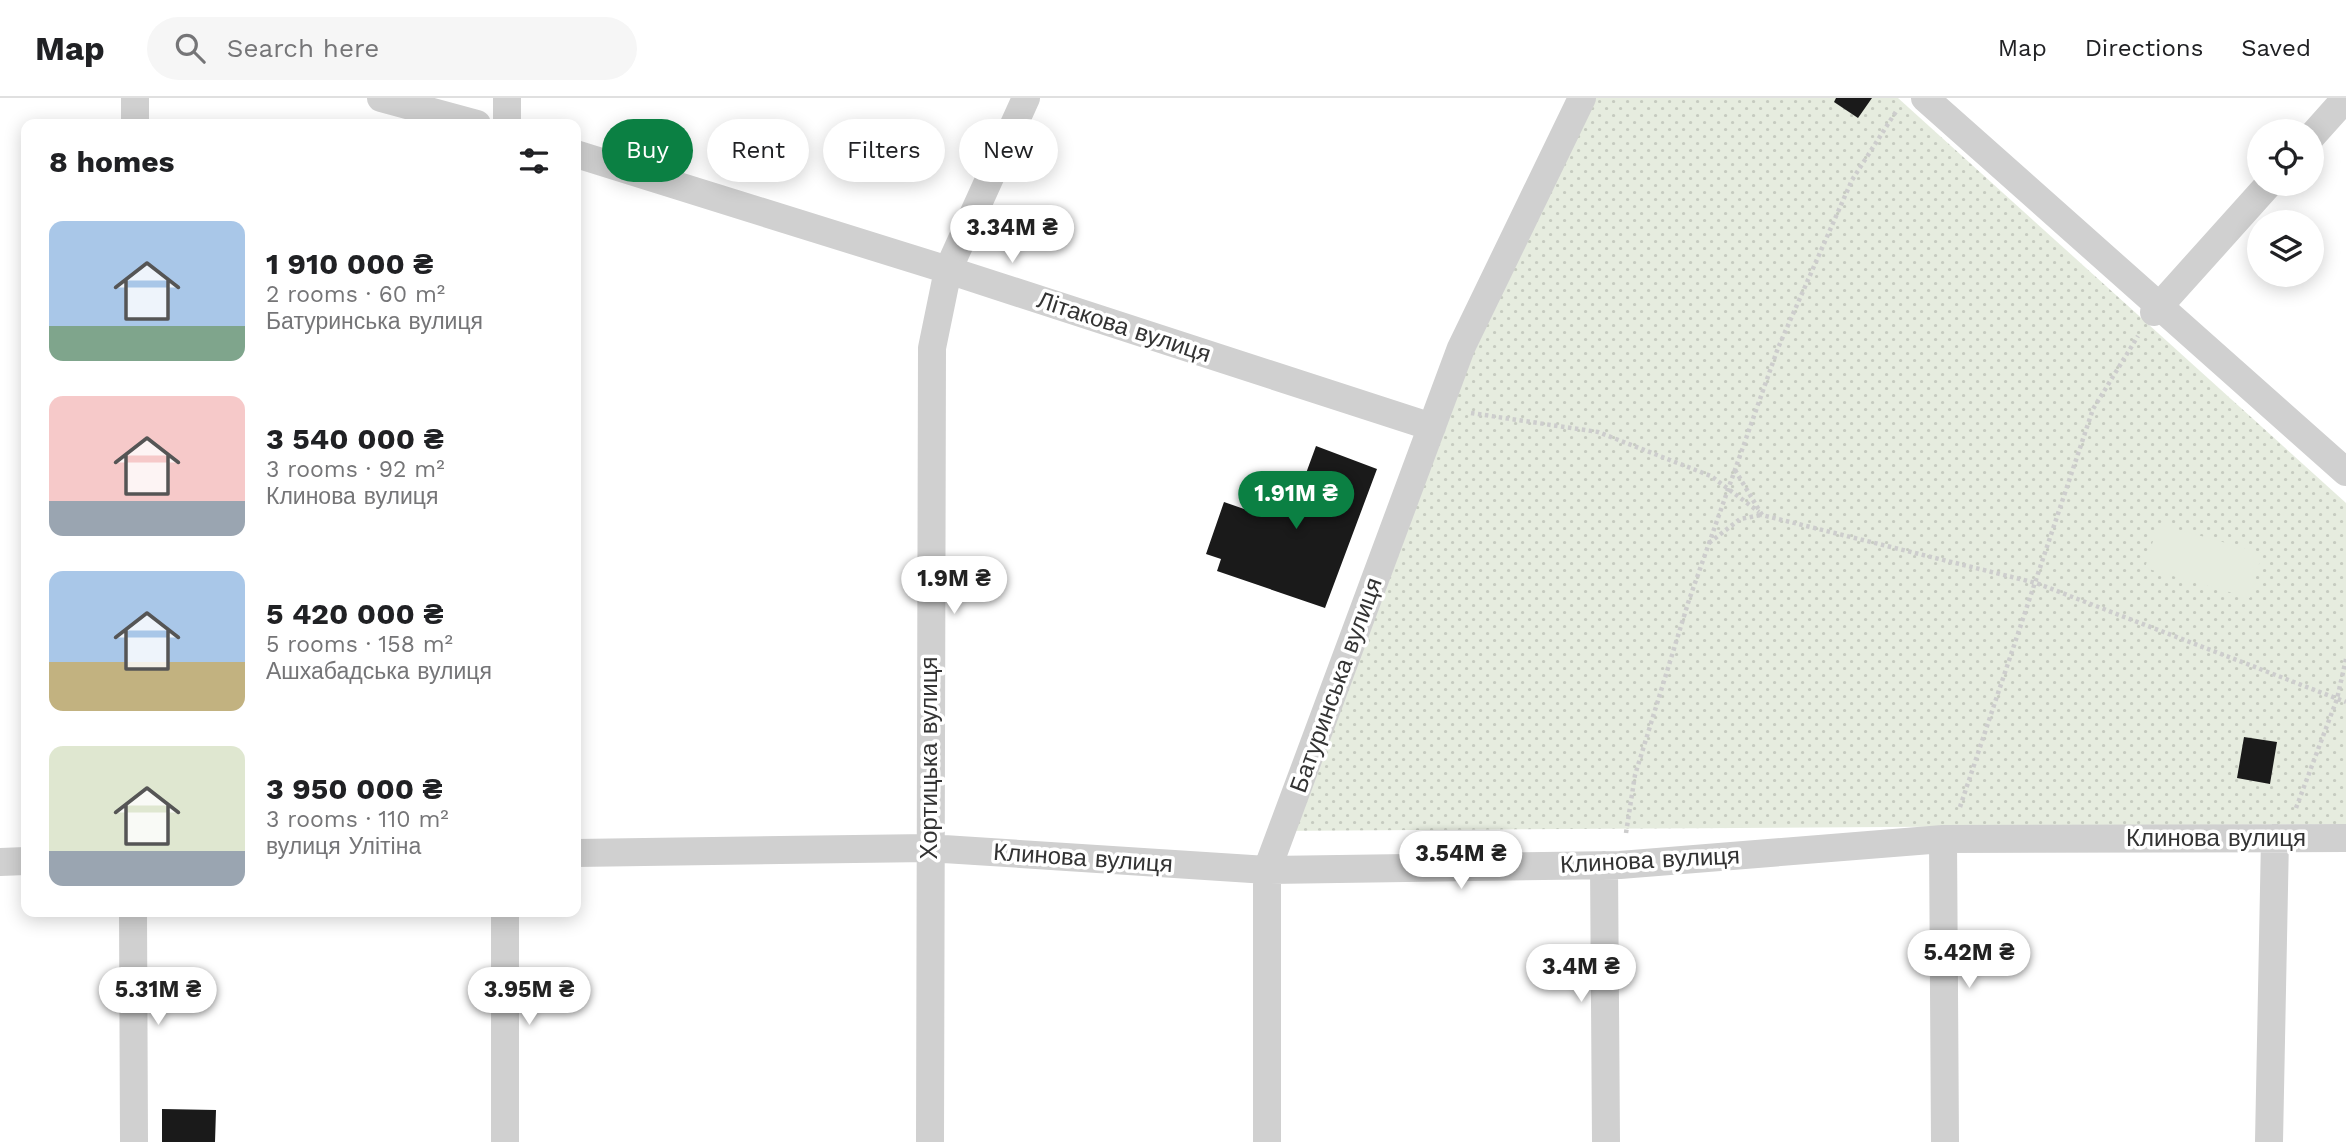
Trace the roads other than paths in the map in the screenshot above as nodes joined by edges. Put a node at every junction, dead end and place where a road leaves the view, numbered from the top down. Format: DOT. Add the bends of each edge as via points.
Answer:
graph roads {
  1 [pos="135,98"];
  2 [pos="382,98"];
  3 [pos="507,98"];
  4 [pos="1026,98"];
  5 [pos="1582,98"];
  6 [pos="1925,98"];
  7 [pos="2346,98"];
  8 [pos="135,119"];
  9 [pos="459,119"];
  10 [pos="507,119"];
  11 [pos="2324,123"];
  12 [pos="581,156"];
  13 [pos="2258,196"];
  14 [pos="948,270"];
  15 [pos="2156,310"];
  16 [pos="1436,418"];
  17 [pos="2346,472"];
  18 [pos="2279,838"];
  19 [pos="2346,838"];
  20 [pos="1943,839"];
  21 [pos="929,848"];
  22 [pos="581,853"];
  23 [pos="21,861"];
  24 [pos="0,862"];
  25 [pos="1612,865"];
  26 [pos="1267,870"];
  27 [pos="133,917"];
  28 [pos="505,917"];
  29 [pos="134,1142"];
  30 [pos="505,1142"];
  31 [pos="930,1142"];
  32 [pos="1267,1142"];
  33 [pos="1606,1142"];
  34 [pos="1945,1142"];
  35 [pos="2269,1142"];
  1 -- 8 [label="street"];
  2 -- 9 [label="street"];
  3 -- 10 [label="street"];
  4 -- 14 [label="street, Хортицька вулиця"];
  5 -- 16 [label="street, Батуринська вулиця" via="1461,348"];
  6 -- 15 [label="street"];
  7 -- 11 [label="street"];
  12 -- 14 [label="street, Літакова вулиця"];
  13 -- 15 [label="street"];
  14 -- 16 [label="street, Літакова вулиця"];
  14 -- 21 [label="street, Хортицька вулиця" via="932,348"];
  15 -- 17 [label="street"];
  16 -- 26 [label="street, Батуринська вулиця"];
  18 -- 19 [label="street, Клинова вулиця"];
  18 -- 20 [label="street, Клинова вулиця"];
  18 -- 35 [label="street"];
  20 -- 25 [label="street, Клинова вулиця"];
  20 -- 34 [label="street"];
  21 -- 22 [label="street, Клинова вулиця"];
  21 -- 26 [label="street, Клинова вулиця"];
  21 -- 31 [label="street, Хортицька вулиця"];
  23 -- 24 [label="street"];
  25 -- 26 [label="street, Клинова вулиця"];
  25 -- 33 [label="street"];
  26 -- 32 [label="street, Батуринська вулиця"];
  27 -- 29 [label="street"];
  28 -- 30 [label="street"];
}
